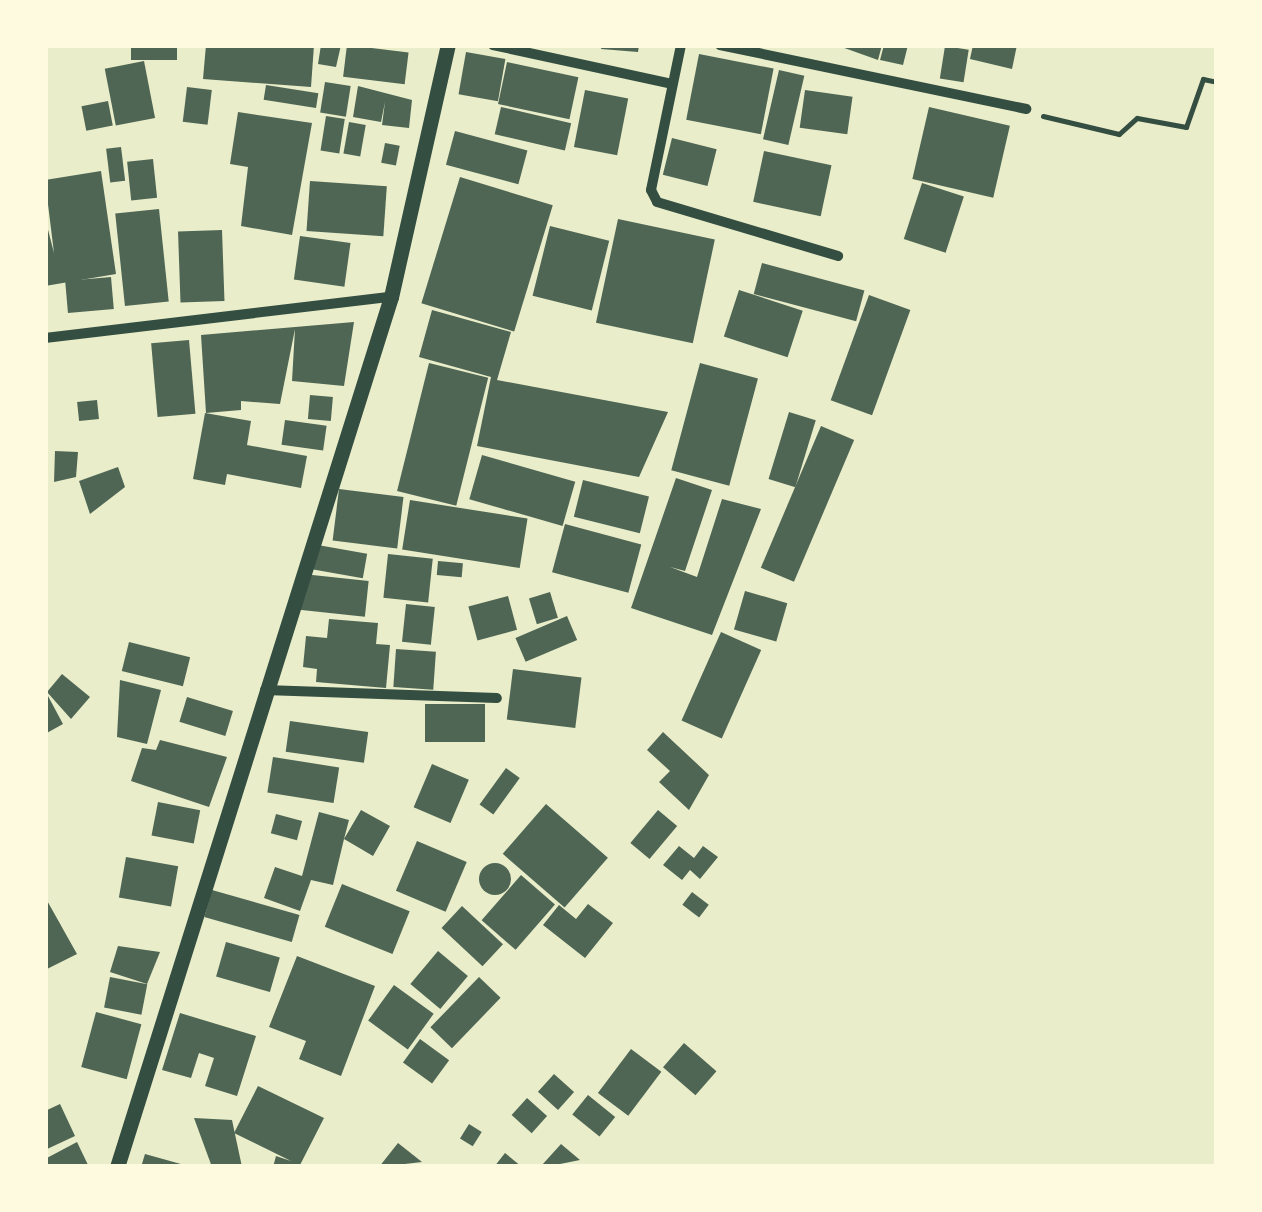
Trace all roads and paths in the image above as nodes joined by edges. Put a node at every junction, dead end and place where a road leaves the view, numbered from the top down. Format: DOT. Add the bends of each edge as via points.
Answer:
graph roads {
  1 [pos="448,45"];
  2 [pos="493,45"];
  3 [pos="680,45"];
  4 [pos="720,45"];
  5 [pos="1217,82"];
  6 [pos="672,84"];
  7 [pos="1026,110"];
  8 [pos="838,256"];
  9 [pos="390,297"];
  10 [pos="45,338"];
  11 [pos="264,690"];
  12 [pos="497,698"];
  13 [pos="117,1167"];
  1 -- 9 [label="street"];
  2 -- 6 [label="street"];
  3 -- 6 [label="street"];
  4 -- 7 [label="street"];
  5 -- 7 [label="path" via="1204,79 1186,127 1137,118 1119,134 1080,130"];
  6 -- 8 [label="street" via="651,190 657,202"];
  9 -- 10 [label="street"];
  9 -- 11 [label="street"];
  11 -- 12 [label="street"];
  11 -- 13 [label="street"];
}
